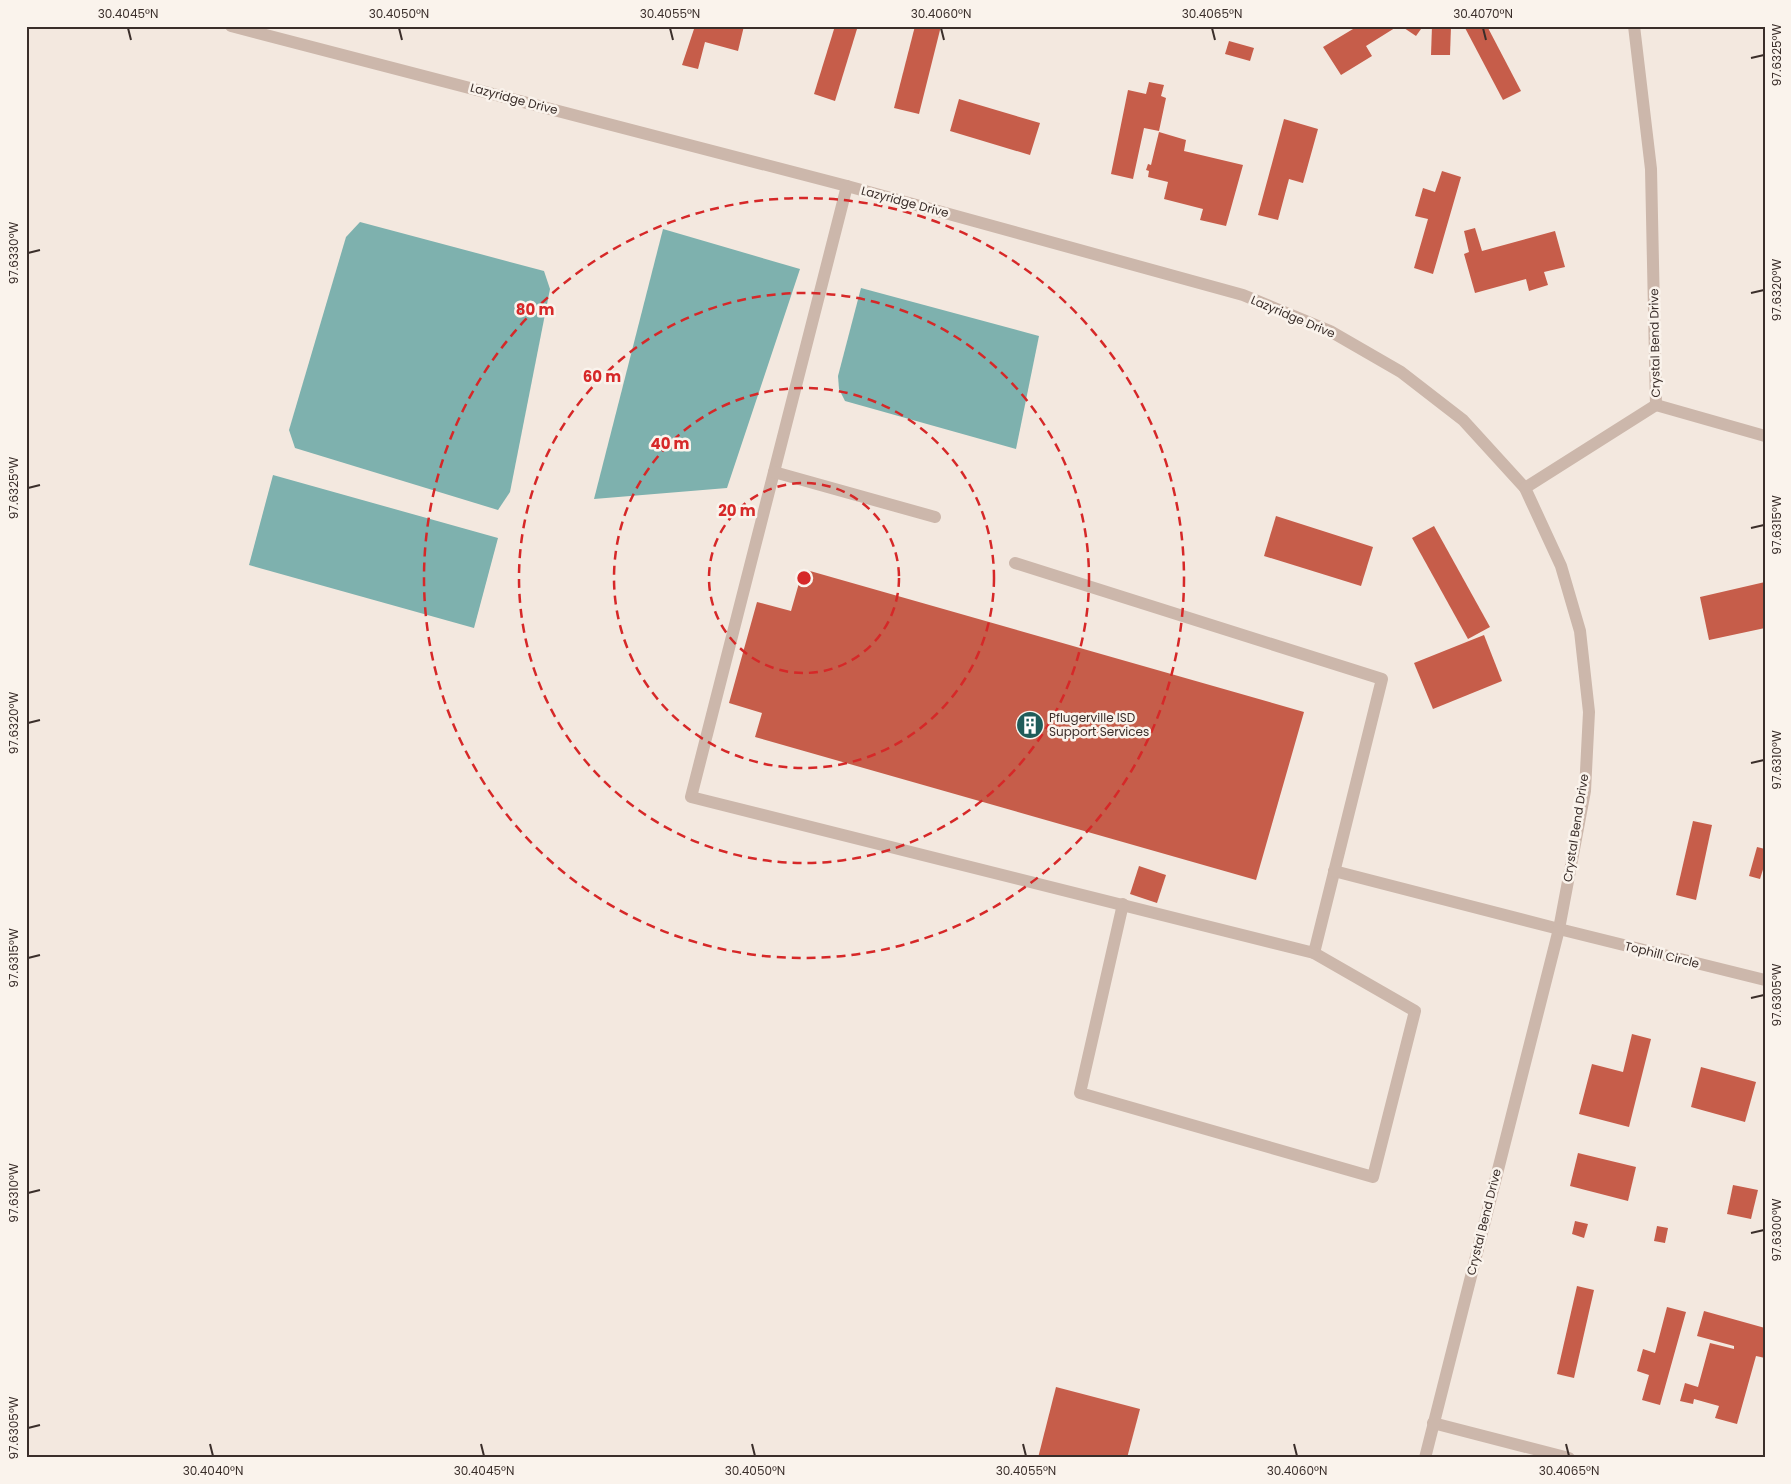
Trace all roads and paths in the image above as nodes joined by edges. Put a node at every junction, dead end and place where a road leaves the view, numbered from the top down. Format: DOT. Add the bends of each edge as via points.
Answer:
graph roads {
  1 [pos="231,26"];
  2 [pos="1634,26"];
  3 [pos="847,186"];
  4 [pos="1656,405"];
  5 [pos="1765,436"];
  6 [pos="774,472"];
  7 [pos="1524,488"];
  8 [pos="934,517"];
  9 [pos="1015,563"];
  10 [pos="1334,871"];
  11 [pos="1123,904"];
  12 [pos="1559,930"];
  13 [pos="1314,953"];
  14 [pos="1765,980"];
  15 [pos="1433,1424"];
  16 [pos="1425,1458"];
  17 [pos="1569,1458"];
  1 -- 3 [label="street, Lazyridge Drive"];
  2 -- 4 [label="street, Crystal Bend Drive" via="1651,169"];
  3 -- 6 [label="street"];
  3 -- 7 [label="street, Lazyridge Drive" via="1243,295 1330,331 1401,372 1463,420"];
  4 -- 5 [label="street"];
  4 -- 7 [label="street, Crystal Bend Drive"];
  6 -- 8 [label="street"];
  6 -- 11 [label="street" via="691,796"];
  7 -- 12 [label="street, Crystal Bend Drive" via="1561,566 1577,622 1589,712 1585,791"];
  9 -- 10 [label="street" via="1382,679"];
  10 -- 12 [label="street, Tophill Circle"];
  10 -- 13 [label="street"];
  11 -- 13 [label="street"];
  11 -- 13 [label="street" via="1080,1093 1373,1177 1414,1011"];
  12 -- 14 [label="street, Tophill Circle"];
  12 -- 15 [label="street, Crystal Bend Drive"];
  15 -- 16 [label="street, Crystal Bend Drive"];
  15 -- 17 [label="street"];
}
